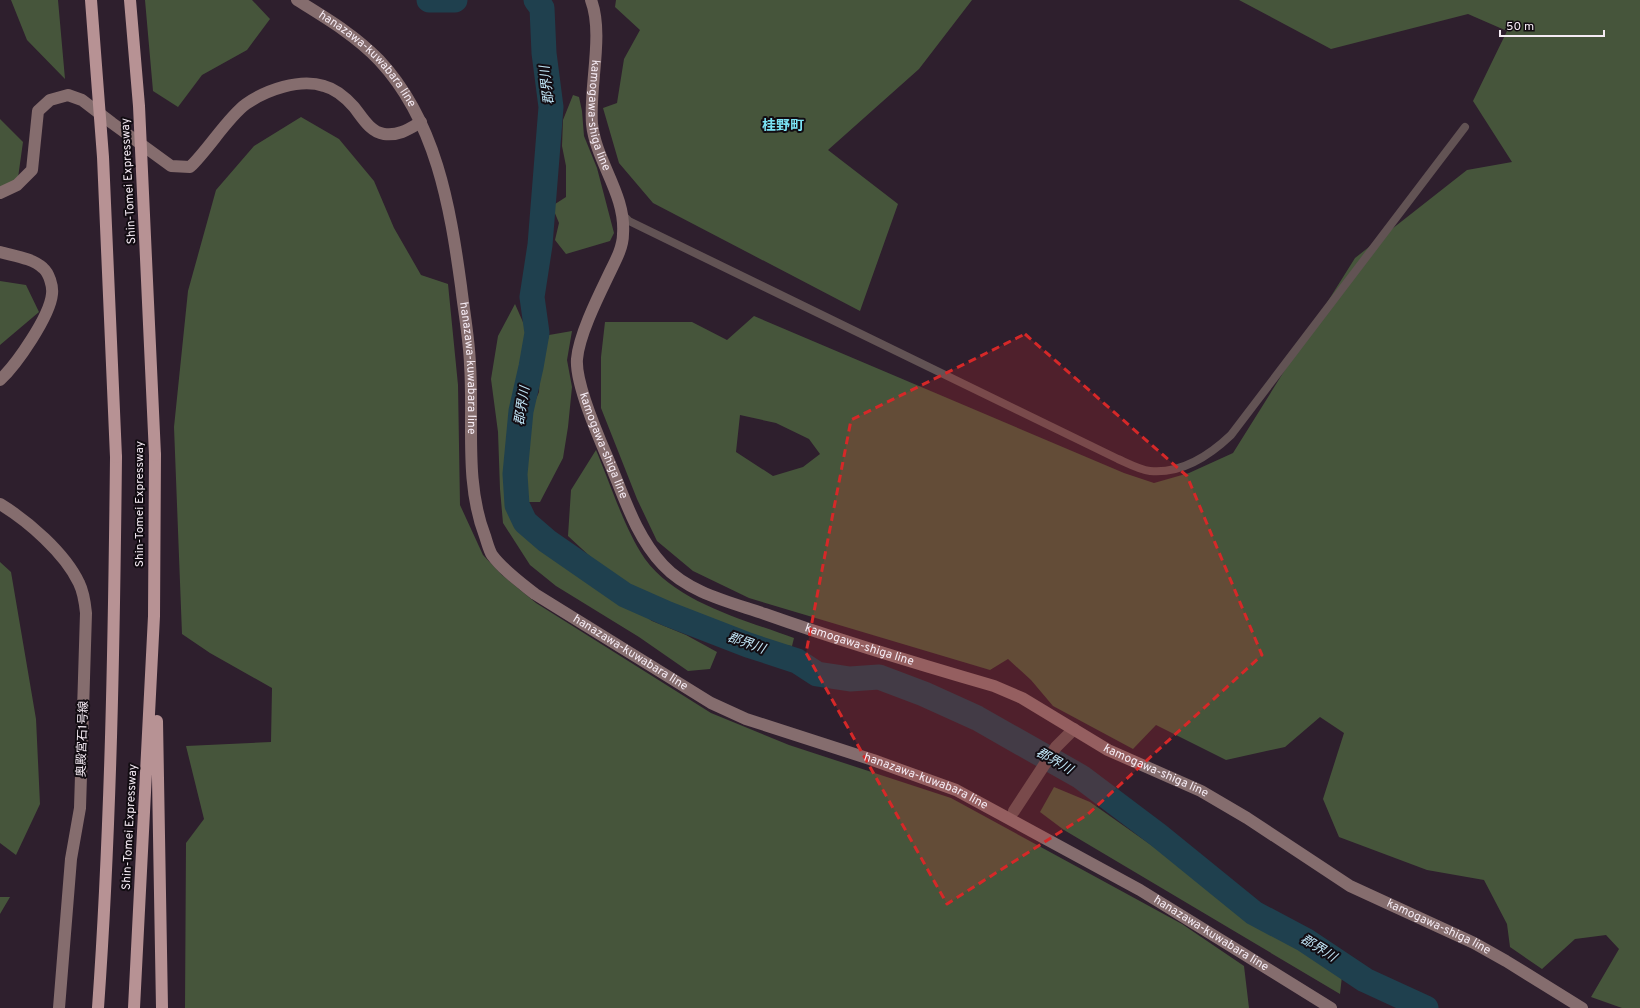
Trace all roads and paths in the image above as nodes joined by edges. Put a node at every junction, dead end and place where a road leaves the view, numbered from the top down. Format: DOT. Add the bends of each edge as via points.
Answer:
graph roads {
  1 [pos="91,0"];
  2 [pos="130,0"];
  3 [pos="297,0"];
  4 [pos="591,0"];
  5 [pos="421,122"];
  6 [pos="1465,127"];
  7 [pos="0,194"];
  8 [pos="623,215"];
  9 [pos="0,252"];
  10 [pos="0,380"];
  11 [pos="0,504"];
  12 [pos="154,616"];
  13 [pos="1074,729"];
  14 [pos="1012,815"];
  15 [pos="59,1008"];
  16 [pos="98,1008"];
  17 [pos="134,1008"];
  18 [pos="162,1008"];
  19 [pos="1331,1008"];
  20 [pos="1582,1008"];
  1 -- 16 [label="highway, Shin-Tomei Expressway, bridge" via="103,157 116,457 113,694 107,881"];
  2 -- 12 [label="highway, Shin-Tomei Expressway, bridge" via="139,106 155,456"];
  3 -- 5 [label="main road, hanazawa-kuwabara line" via="350,34 379,60 402,88"];
  4 -- 8 [label="main road, kamogawa-shiga line" via="595,12 592,126"];
  5 -- 7 [label="main road" via="396,135 383,134 371,128 345,98 332,89 323,85 303,84 284,87 245,105 190,167 171,166 82,100 68,96 50,100 38,111 32,170 17,185"];
  5 -- 14 [label="main road, hanazawa-kuwabara line" via="440,170 456,246 470,364 472,461 476,503 482,530 492,554 535,594 711,703 746,719 956,790"];
  6 -- 8 [label="lane" via="1231,435 1216,450 1198,460 1185,467 1166,471 1148,472 1118,459 629,221"];
  8 -- 13 [label="main road, kamogawa-shiga line" via="624,234 618,254 591,313 577,359 580,382 604,450 636,528 655,556 686,583 712,596 816,632 994,686 1022,698"];
  9 -- 10 [label="main road" via="17,256 43,268 48,274 53,293 39,328"];
  11 -- 15 [label="main road, 奥殿宮石1号線" via="38,534 72,571 80,584 86,613 80,808 71,859"];
  12 -- 17 [label="highway, Shin-Tomei Expressway"];
  12 -- 18 [label="highway"];
  13 -- 14 [label="street" via="1056,747"];
  13 -- 20 [label="main road, kamogawa-shiga line" via="1108,750 1201,791 1350,886 1474,943"];
  14 -- 19 [label="main road, hanazawa-kuwabara line" via="1140,890"];
}
